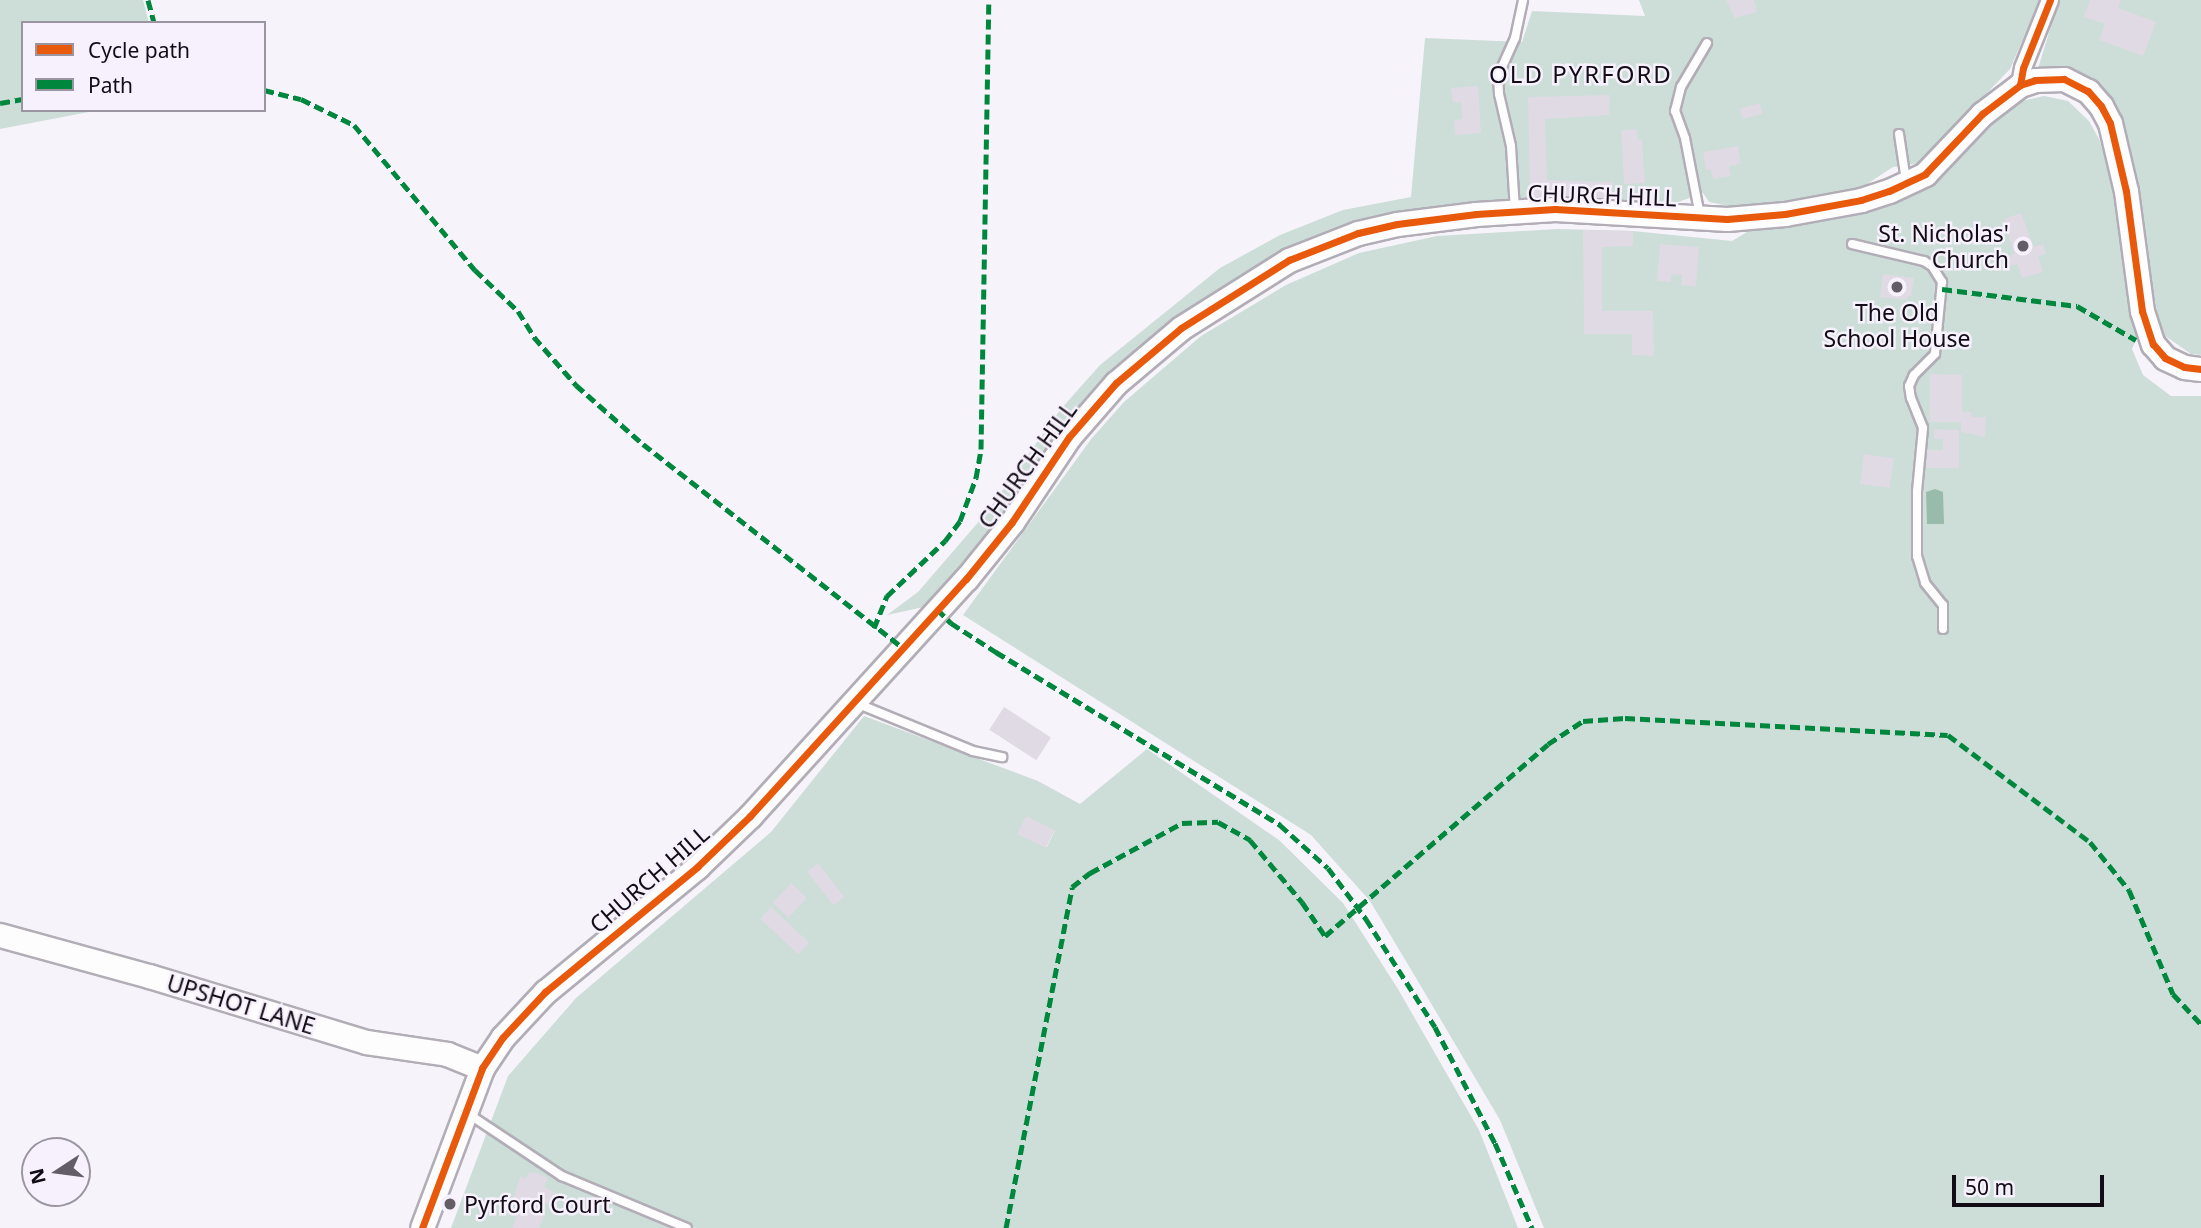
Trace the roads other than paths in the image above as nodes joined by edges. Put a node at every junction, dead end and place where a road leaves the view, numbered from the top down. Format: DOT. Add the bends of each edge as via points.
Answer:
graph roads {
  1 [pos="1523,0"];
  2 [pos="2050,0"];
  3 [pos="1707,43"];
  4 [pos="2020,85"];
  5 [pos="1899,134"];
  6 [pos="1906,181"];
  7 [pos="1515,210"];
  8 [pos="1700,219"];
  9 [pos="1852,244"];
  10 [pos="2201,369"];
  11 [pos="1942,629"];
  12 [pos="853,702"];
  13 [pos="1002,757"];
  14 [pos="0,935"];
  15 [pos="482,1068"];
  16 [pos="464,1111"];
  17 [pos="422,1228"];
  18 [pos="687,1228"];
  1 -- 7 [label="lane" via="1515,38 1498,76 1511,146"];
  2 -- 4 [label="street"];
  3 -- 8 [label="lane" via="1681,87 1675,111 1689,154"];
  4 -- 6 [label="main road, CHURCH HILL" via="1982,114 1925,174"];
  4 -- 10 [label="main road" via="2064,79 2088,91 2101,106 2110,123 2126,191 2142,311 2153,344 2165,358 2184,368"];
  5 -- 6 [label="lane"];
  6 -- 8 [label="main road, CHURCH HILL" via="1861,200 1754,218"];
  7 -- 8 [label="main road, CHURCH HILL"];
  7 -- 12 [label="main road, CHURCH HILL" via="1397,224 1319,247 1252,281 1181,328 1093,407 981,560"];
  9 -- 11 [label="lane" via="1924,261 1933,266 1942,282 1936,354 1914,374 1909,386 1923,428 1917,556 1925,583 1943,605"];
  12 -- 13 [label="lane" via="973,751"];
  12 -- 15 [label="main road, CHURCH HILL" via="697,867 545,992 503,1037"];
  14 -- 15 [label="main road, UPSHOT LANE" via="366,1042 447,1054"];
  15 -- 16 [label="main road, CHURCH HILL"];
  16 -- 17 [label="main road, CHURCH HILL"];
  16 -- 18 [label="lane" via="562,1176"];
}
